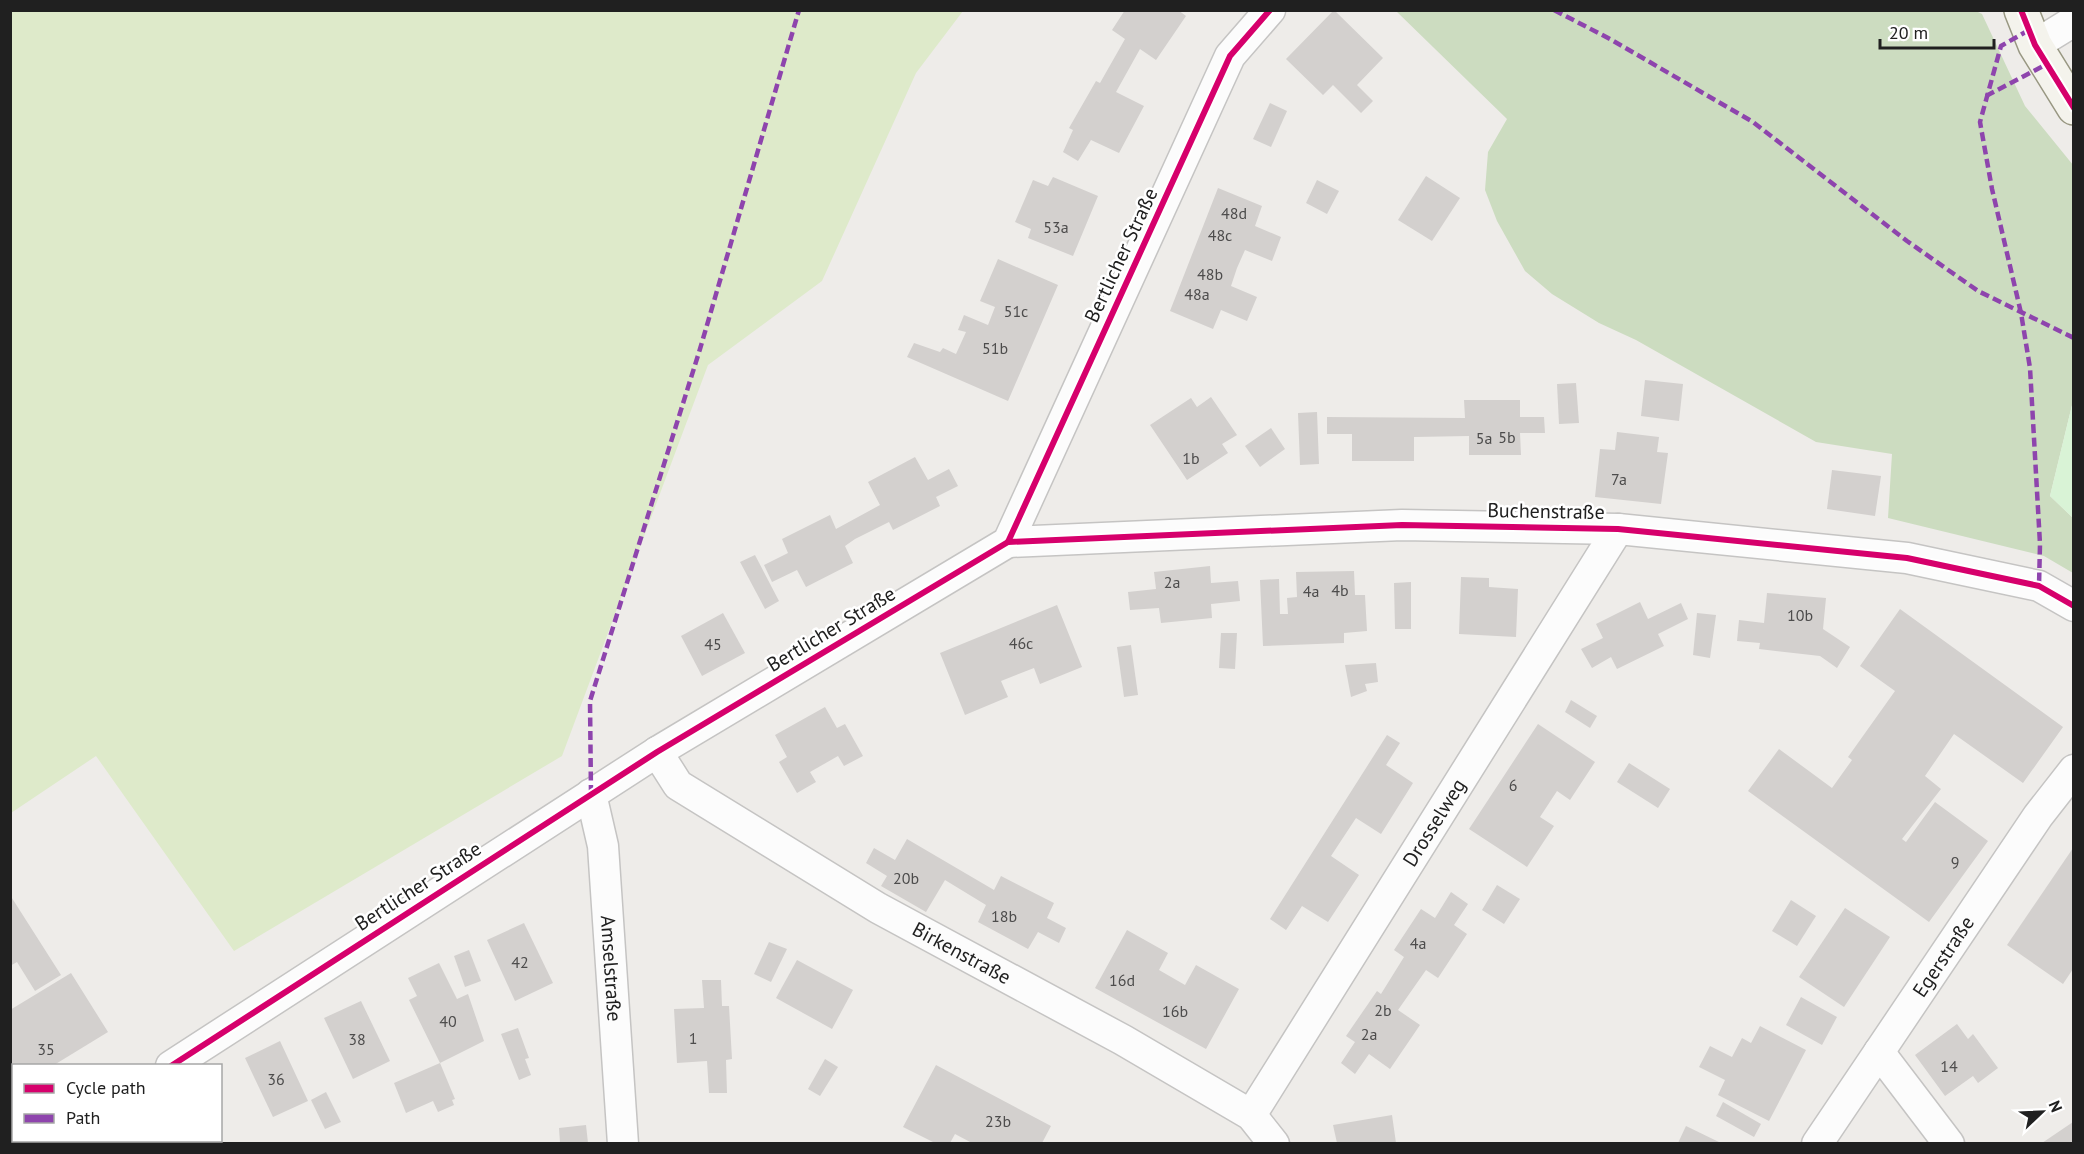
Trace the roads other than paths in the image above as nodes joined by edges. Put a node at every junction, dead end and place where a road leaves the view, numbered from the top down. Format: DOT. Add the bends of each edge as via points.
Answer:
graph roads {
  1 [pos="1270,10"];
  2 [pos="2021,10"];
  3 [pos="2073,21"];
  4 [pos="2035,45"];
  5 [pos="2073,108"];
  6 [pos="1618,529"];
  7 [pos="1008,542"];
  8 [pos="2073,606"];
  9 [pos="657,752"];
  10 [pos="2073,770"];
  11 [pos="591,794"];
  12 [pos="1879,1052"];
  13 [pos="173,1064"];
  14 [pos="1251,1115"];
  15 [pos="623,1143"];
  16 [pos="1274,1143"];
  17 [pos="1817,1143"];
  18 [pos="1949,1143"];
  1 -- 7 [label="street, Bertlicher Straße" via="1230,56"];
  2 -- 4 [label="street"];
  3 -- 4 [label="street"];
  4 -- 5 [label="street"];
  6 -- 7 [label="street, Buchenstraße" via="1402,525"];
  6 -- 8 [label="street, Buchenstraße" via="1907,558 2039,586"];
  6 -- 14 [label="street, Drosselweg"];
  7 -- 9 [label="street, Bertlicher Straße"];
  9 -- 11 [label="street, Bertlicher Straße"];
  9 -- 14 [label="street, Birkenstraße" via="678,785 878,908 1124,1040"];
  10 -- 12 [label="street, Egerstraße"];
  11 -- 13 [label="street, Bertlicher Straße"];
  11 -- 15 [label="street, Amselstraße" via="603,846"];
  12 -- 17 [label="street, Egerstraße"];
  12 -- 18 [label="street"];
  14 -- 16 [label="street, Birkenstraße"];
}
